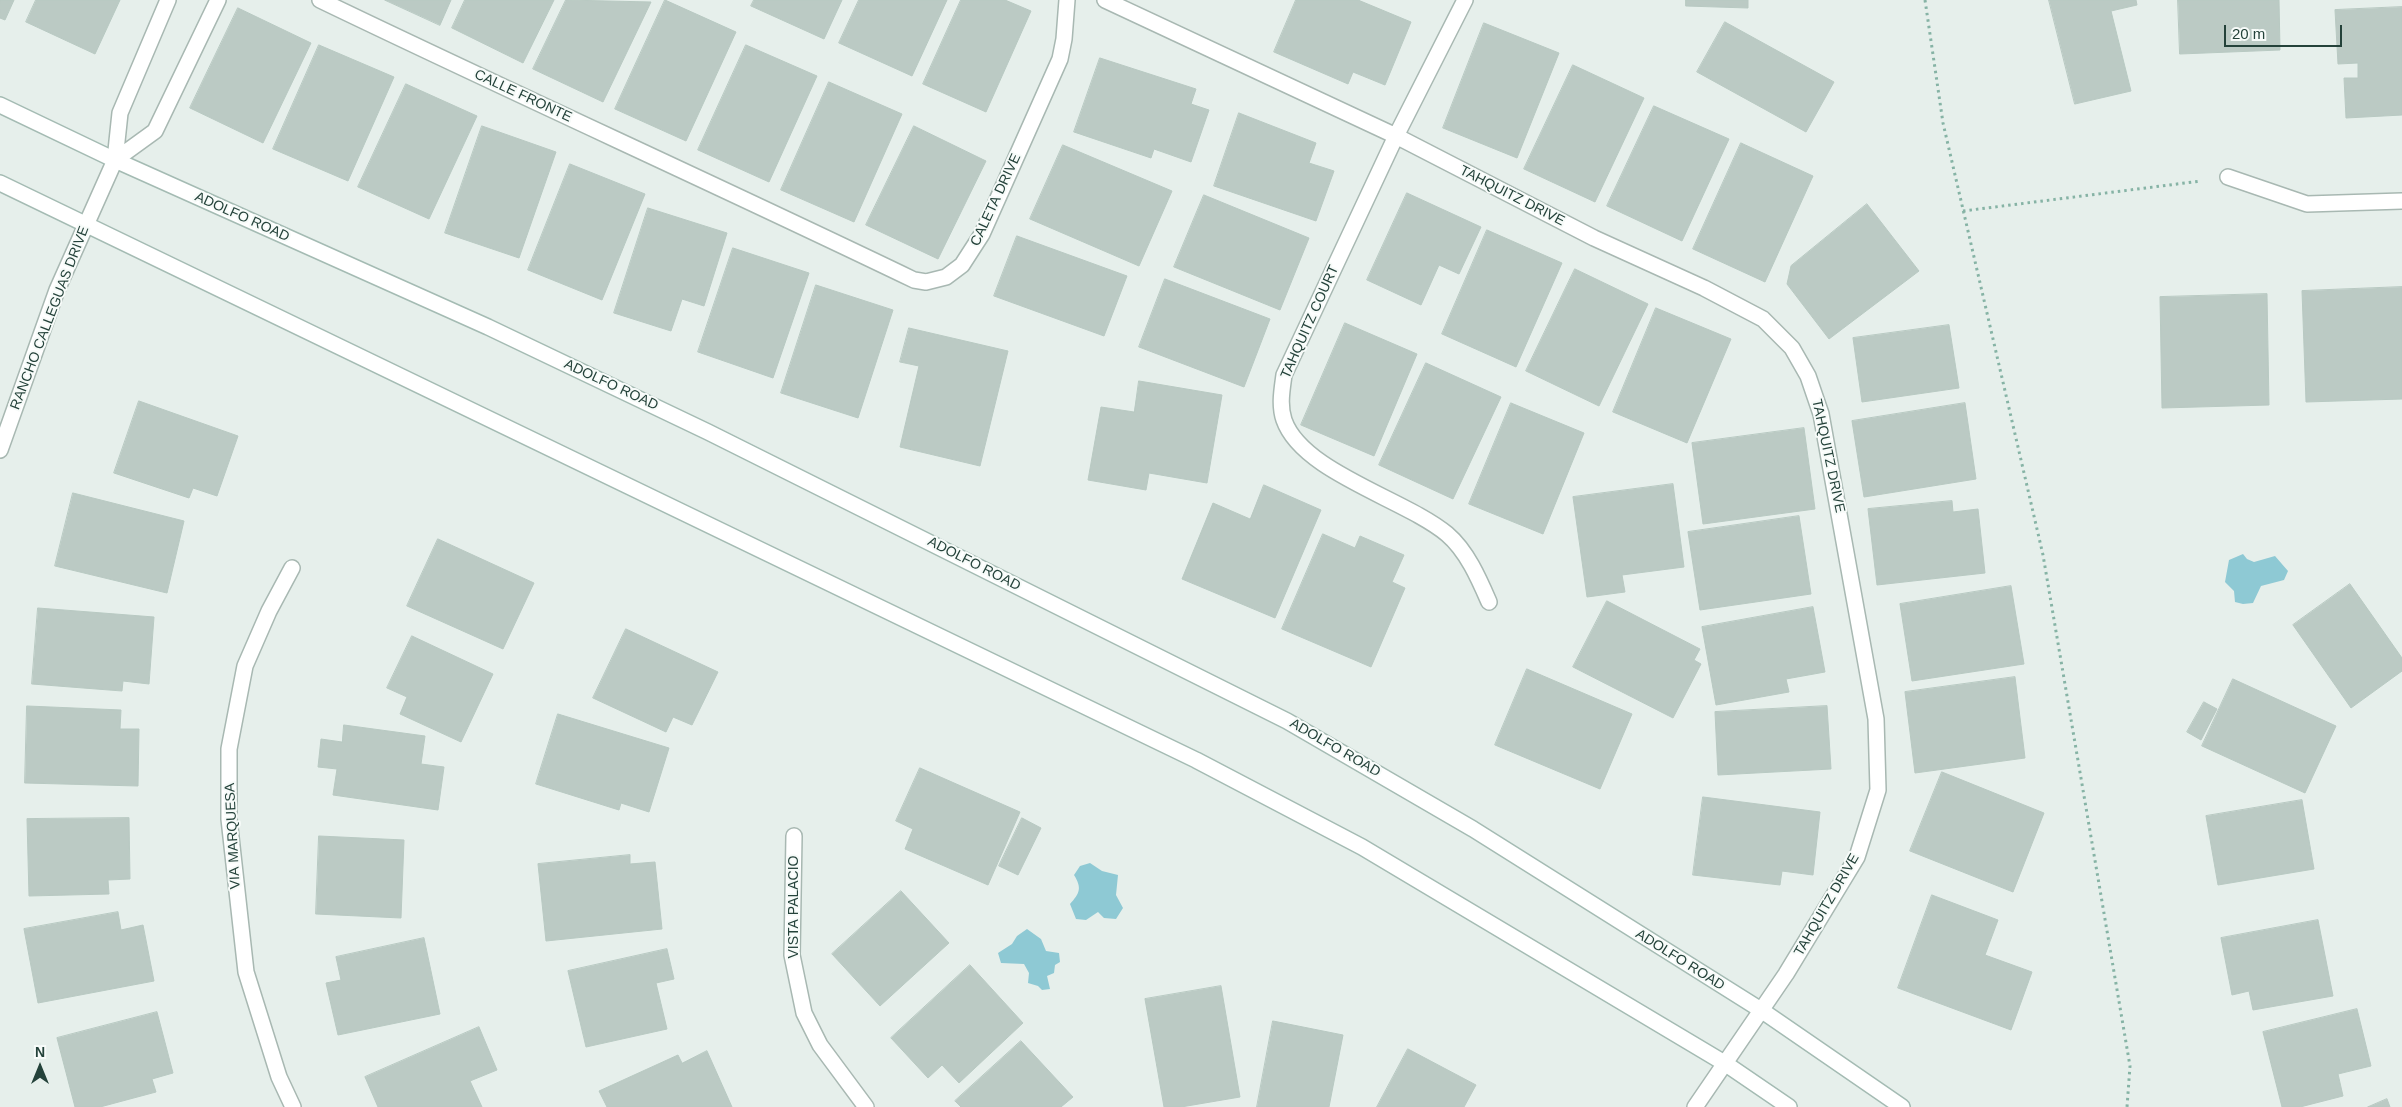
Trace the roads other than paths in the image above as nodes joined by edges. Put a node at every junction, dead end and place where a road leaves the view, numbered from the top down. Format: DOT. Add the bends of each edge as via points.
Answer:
graph roads {
  1 [pos="168,0"];
  2 [pos="218,0"];
  3 [pos="320,0"];
  4 [pos="1068,0"];
  5 [pos="1105,0"];
  6 [pos="1465,0"];
  7 [pos="0,105"];
  8 [pos="1396,136"];
  9 [pos="115,160"];
  10 [pos="2228,177"];
  11 [pos="0,182"];
  12 [pos="727,189"];
  13 [pos="2402,201"];
  14 [pos="85,224"];
  15 [pos="0,450"];
  16 [pos="292,568"];
  17 [pos="1489,602"];
  18 [pos="794,836"];
  19 [pos="1761,1010"];
  20 [pos="1726,1064"];
  21 [pos="293,1107"];
  22 [pos="866,1107"];
  23 [pos="1695,1107"];
  24 [pos="1789,1107"];
  25 [pos="1902,1107"];
  1 -- 9 [label="street" via="120,113"];
  2 -- 9 [label="street" via="155,131"];
  3 -- 12 [label="street, CALLE FRONTE"];
  4 -- 12 [label="street, CALETA DRIVE" via="1060,59 982,234 962,265 946,277 926,282 914,280"];
  5 -- 8 [label="street, TAHQUITZ DRIVE"];
  6 -- 8 [label="street, TAHQUITZ COURT"];
  7 -- 9 [label="street, ADOLFO ROAD"];
  8 -- 17 [label="street, TAHQUITZ COURT" via="1284,375 1280,398 1284,420 1294,440 1317,460 1449,535 1475,570"];
  8 -- 19 [label="street, TAHQUITZ DRIVE" via="1594,238 1763,319 1792,348 1808,376 1822,414 1876,719 1878,790 1856,857 1789,970"];
  9 -- 14 [label="street, RANCHO CALLEGUAS DRIVE"];
  9 -- 19 [label="street, ADOLFO ROAD" via="488,327 699,428 1287,721 1473,829"];
  10 -- 13 [label="street" via="2306,204"];
  11 -- 14 [label="street"];
  14 -- 15 [label="street, RANCHO CALLEGUAS DRIVE" via="57,290"];
  14 -- 20 [label="street" via="1196,760 1362,847"];
  16 -- 21 [label="street, VIA MARQUESA" via="245,666 229,749 229,819 246,972 279,1077"];
  18 -- 22 [label="street, VISTA PALACIO" via="792,955 804,1013 820,1045"];
  19 -- 20 [label="street, TAHQUITZ DRIVE"];
  19 -- 25 [label="street, ADOLFO ROAD"];
  20 -- 23 [label="street, TAHQUITZ DRIVE"];
  20 -- 24 [label="street"];
}
